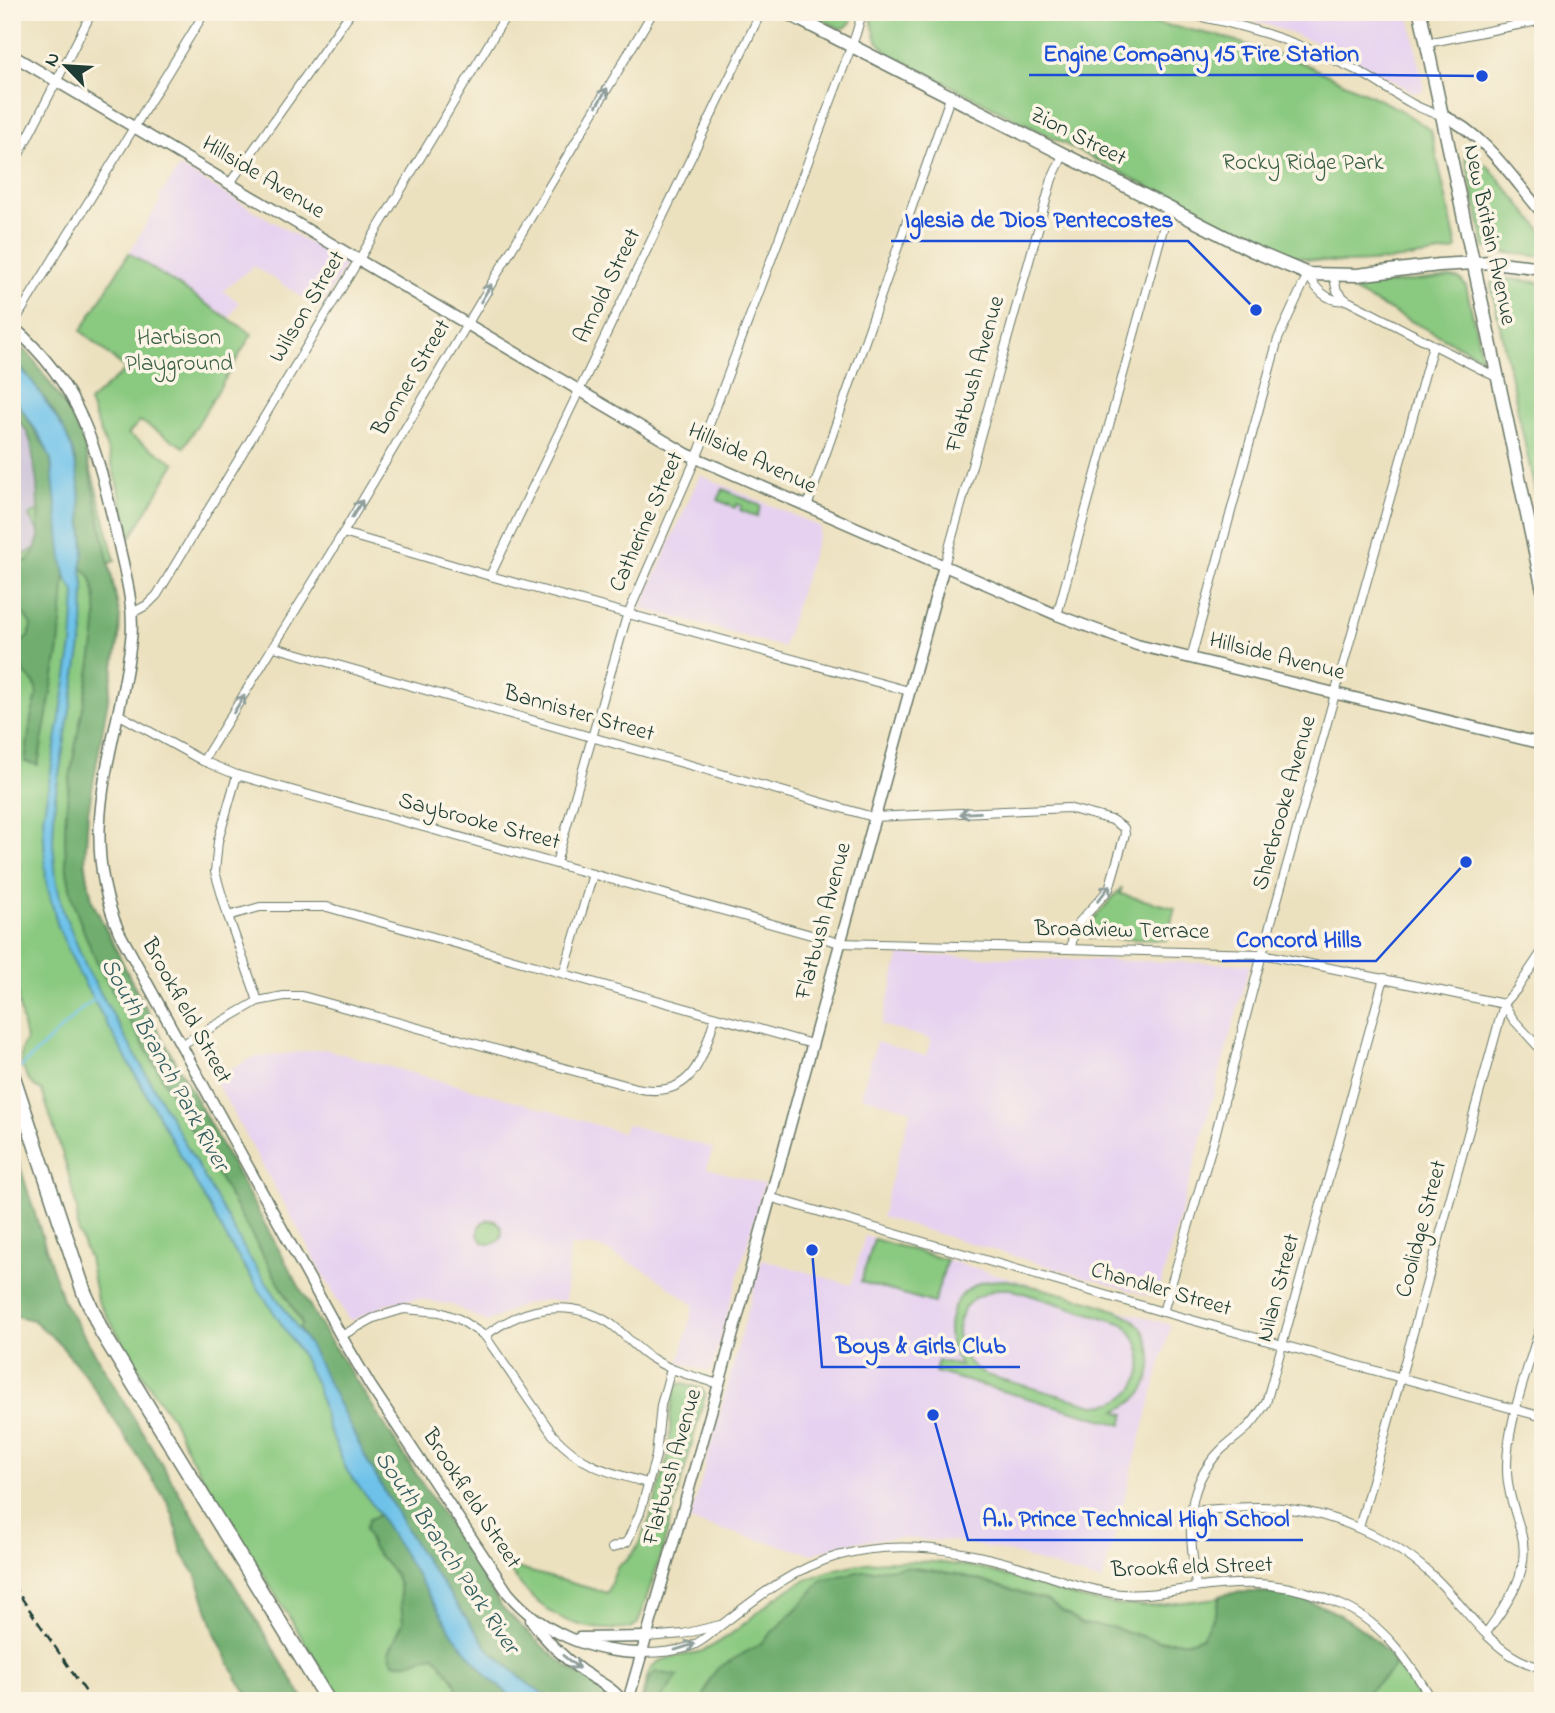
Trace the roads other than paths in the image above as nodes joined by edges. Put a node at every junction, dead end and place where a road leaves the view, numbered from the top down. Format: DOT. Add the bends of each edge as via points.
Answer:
graph roads {
  1 [pos="92,12"];
  2 [pos="205,12"];
  3 [pos="351,12"];
  4 [pos="508,12"];
  5 [pos="653,12"];
  6 [pos="761,12"];
  7 [pos="785,12"];
  8 [pos="858,12"];
  9 [pos="1175,12"];
  10 [pos="1420,12"];
  11 [pos="1543,20"];
  12 [pos="1427,43"];
  13 [pos="852,46"];
  14 [pos="12,55"];
  15 [pos="57,81"];
  16 [pos="951,95"];
  17 [pos="1442,115"];
  18 [pos="134,127"];
  19 [pos="1064,153"];
  20 [pos="12,168"];
  21 [pos="230,183"];
  22 [pos="1169,207"];
  23 [pos="1543,214"];
  24 [pos="360,259"];
  25 [pos="1473,263"];
  26 [pos="1543,268"];
  27 [pos="1308,274"];
  28 [pos="1333,275"];
  29 [pos="1346,300"];
  30 [pos="467,323"];
  31 [pos="12,326"];
  32 [pos="1433,345"];
  33 [pos="1498,378"];
  34 [pos="579,391"];
  35 [pos="696,458"];
  36 [pos="807,507"];
  37 [pos="343,533"];
  38 [pos="944,566"];
  39 [pos="489,576"];
  40 [pos="1543,590"];
  41 [pos="132,612"];
  42 [pos="628,614"];
  43 [pos="1057,615"];
  44 [pos="274,647"];
  45 [pos="1191,658"];
  46 [pos="909,691"];
  47 [pos="1336,693"];
  48 [pos="118,714"];
  49 [pos="592,738"];
  50 [pos="1543,744"];
  51 [pos="202,761"];
  52 [pos="237,775"];
  53 [pos="873,817"];
  54 [pos="556,863"];
  55 [pos="593,874"];
  56 [pos="228,916"];
  57 [pos="840,943"];
  58 [pos="1071,949"];
  59 [pos="1543,950"];
  60 [pos="1262,954"];
  61 [pos="564,972"];
  62 [pos="1384,978"];
  63 [pos="258,1001"];
  64 [pos="1504,1004"];
  65 [pos="715,1017"];
  66 [pos="812,1044"];
  67 [pos="181,1045"];
  68 [pos="1543,1052"];
  69 [pos="12,1074"];
  70 [pos="12,1101"];
  71 [pos="769,1197"];
  72 [pos="1163,1311"];
  73 [pos="1543,1318"];
  74 [pos="341,1336"];
  75 [pos="485,1336"];
  76 [pos="1283,1345"];
  77 [pos="671,1369"];
  78 [pos="1401,1378"];
  79 [pos="719,1384"];
  80 [pos="1516,1410"];
  81 [pos="1543,1417"];
  82 [pos="648,1483"];
  83 [pos="1191,1511"];
  84 [pos="1359,1528"];
  85 [pos="612,1548"];
  86 [pos="1196,1587"];
  87 [pos="528,1615"];
  88 [pos="722,1624"];
  89 [pos="1486,1633"];
  90 [pos="647,1637"];
  91 [pos="571,1638"];
  92 [pos="642,1653"];
  93 [pos="1543,1669"];
  94 [pos="318,1701"];
  95 [pos="328,1701"];
  96 [pos="622,1701"];
  97 [pos="628,1701"];
  98 [pos="1433,1701"];
  1 -- 15 [label="street"];
  2 -- 18 [label="street"];
  3 -- 21 [label="street"];
  4 -- 24 [label="street, Wilson Street"];
  30 -- 5 [label="street, Bonner Street, one-way"];
  6 -- 34 [label="street, Arnold Street"];
  7 -- 13 [label="main road, Zion Street"];
  8 -- 13 [label="street, Catherine Street"];
  9 -- 17 [label="street" via="1243,25 1280,38"];
  10 -- 12 [label="main road, New Britain Avenue"];
  11 -- 12 [label="street"];
  12 -- 17 [label="main road, New Britain Avenue"];
  13 -- 16 [label="main road, Zion Street"];
  13 -- 35 [label="street, Catherine Street"];
  14 -- 15 [label="street, Hillside Avenue"];
  15 -- 18 [label="street, Hillside Avenue"];
  15 -- 20 [label="street"];
  16 -- 19 [label="main road, Zion Street"];
  16 -- 36 [label="street"];
  17 -- 23 [label="street" via="1481,141"];
  17 -- 25 [label="main road, New Britain Avenue"];
  18 -- 21 [label="street, Hillside Avenue"];
  18 -- 31 [label="street"];
  19 -- 22 [label="main road, Zion Street"];
  19 -- 38 [label="street, Flatbush Avenue" via="1052,179"];
  21 -- 24 [label="street, Hillside Avenue"];
  22 -- 27 [label="main road, Zion Street"];
  22 -- 43 [label="street"];
  24 -- 30 [label="street, Hillside Avenue"];
  24 -- 41 [label="street, Wilson Street" via="157,595"];
  25 -- 26 [label="main road"];
  25 -- 28 [label="main road"];
  25 -- 33 [label="main road, New Britain Avenue"];
  27 -- 28 [label="main road"];
  27 -- 29 [label="street, Zion Street" via="1319,292"];
  27 -- 45 [label="street" via="1278,339"];
  28 -- 29 [label="street"];
  29 -- 32 [label="street, Zion Street"];
  30 -- 34 [label="street, Hillside Avenue"];
  37 -- 30 [label="street, Bonner Street, one-way"];
  31 -- 41 [label="street, Brookfield Street" via="58,373 87,426 102,471"];
  32 -- 33 [label="street, Zion Street"];
  32 -- 47 [label="street, Sherbrooke Avenue"];
  33 -- 40 [label="main road, New Britain Avenue"];
  34 -- 35 [label="street, Hillside Avenue"];
  34 -- 39 [label="street, Arnold Street"];
  35 -- 36 [label="street, Hillside Avenue"];
  35 -- 42 [label="street, Catherine Street"];
  36 -- 38 [label="street, Hillside Avenue"];
  37 -- 39 [label="street"];
  37 -- 44 [label="street, Bonner Street"];
  38 -- 43 [label="street, Hillside Avenue"];
  38 -- 46 [label="street, Flatbush Avenue"];
  39 -- 42 [label="street"];
  41 -- 48 [label="street, Brookfield Street"];
  42 -- 46 [label="street"];
  42 -- 49 [label="street, Catherine Street"];
  43 -- 45 [label="street, Hillside Avenue" via="1137,645"];
  44 -- 49 [label="street, Bannister Street"];
  51 -- 44 [label="street, Bonner Street, one-way"];
  45 -- 47 [label="street, Hillside Avenue"];
  46 -- 53 [label="street, Flatbush Avenue"];
  47 -- 50 [label="street, Hillside Avenue"];
  47 -- 60 [label="street, Sherbrooke Avenue"];
  48 -- 51 [label="street, Saybrooke Street"];
  48 -- 67 [label="street, Brookfield Street" via="99,816 103,881 119,932"];
  49 -- 53 [label="street, Bannister Street"];
  49 -- 54 [label="street, Catherine Street"];
  51 -- 52 [label="street, Saybrooke Street"];
  52 -- 54 [label="street, Saybrooke Street"];
  52 -- 56 [label="street" via="215,872"];
  53 -- 57 [label="street, Flatbush Avenue"];
  58 -- 53 [label="street, Bannister Street, one-way" via="1074,928 1111,885 1125,839 1119,823 1068,808"];
  54 -- 55 [label="street, Saybrooke Street"];
  55 -- 57 [label="street, Saybrooke Street"];
  55 -- 61 [label="street"];
  56 -- 61 [label="street" via="260,907 327,907"];
  56 -- 63 [label="street"];
  57 -- 58 [label="street, Broadview Terrace"];
  57 -- 66 [label="street, Flatbush Avenue"];
  58 -- 60 [label="street, Broadview Terrace"];
  59 -- 64 [label="street, Coolidge Street"];
  60 -- 62 [label="street, Broadview Terrace"];
  60 -- 72 [label="street, Sherbrooke Avenue"];
  61 -- 65 [label="street"];
  62 -- 64 [label="street, Broadview Terrace"];
  62 -- 76 [label="street, Nilan Street"];
  63 -- 65 [label="street" via="284,996 321,1000 657,1091 670,1090 688,1078 706,1047"];
  63 -- 67 [label="street"];
  64 -- 68 [label="street"];
  64 -- 78 [label="street, Coolidge Street"];
  65 -- 66 [label="street"];
  66 -- 71 [label="street, Flatbush Avenue"];
  67 -- 74 [label="street, Brookfield Street"];
  69 -- 95 [label="highway" via="102,1332"];
  70 -- 94 [label="highway" via="93,1333"];
  71 -- 72 [label="street, Chandler Street"];
  71 -- 79 [label="street, Flatbush Avenue"];
  72 -- 76 [label="street, Chandler Street"];
  73 -- 80 [label="street"];
  74 -- 75 [label="street" via="374,1318 404,1309 440,1312"];
  74 -- 87 [label="street, Brookfield Street" via="485,1560"];
  75 -- 77 [label="street" via="519,1315 542,1308 583,1311 612,1325"];
  75 -- 82 [label="street" via="564,1447 587,1464"];
  76 -- 78 [label="street, Chandler Street"];
  76 -- 83 [label="street, Nilan Street" via="1266,1403 1205,1469"];
  77 -- 79 [label="street"];
  77 -- 82 [label="street"];
  78 -- 80 [label="street, Chandler Street"];
  78 -- 84 [label="street, Coolidge Street"];
  79 -- 90 [label="street, Flatbush Avenue"];
  80 -- 81 [label="street, Chandler Street"];
  80 -- 89 [label="street" via="1507,1469 1525,1555 1516,1589"];
  82 -- 85 [label="street" via="631,1536"];
  83 -- 84 [label="street" via="1282,1508"];
  83 -- 86 [label="street, Nilan Street"];
  84 -- 89 [label="street" via="1433,1576"];
  86 -- 88 [label="street, Brookfield Street" via="1121,1594 1087,1589 965,1553 869,1550 805,1567"];
  86 -- 98 [label="street, Brookfield Street" via="1268,1583 1347,1608 1386,1635"];
  87 -- 91 [label="street, Brookfield Street"];
  87 -- 96 [label="street, one-way" via="557,1650"];
  88 -- 90 [label="street, Brookfield Street"];
  92 -- 88 [label="street, Brookfield Street, one-way" via="688,1647"];
  89 -- 93 [label="street" via="1516,1658"];
  90 -- 91 [label="street, Brookfield Street"];
  90 -- 92 [label="street, Flatbush Avenue"];
  91 -- 92 [label="street, Brookfield Street" via="600,1649"];
  92 -- 97 [label="street, Flatbush Avenue"];
}
